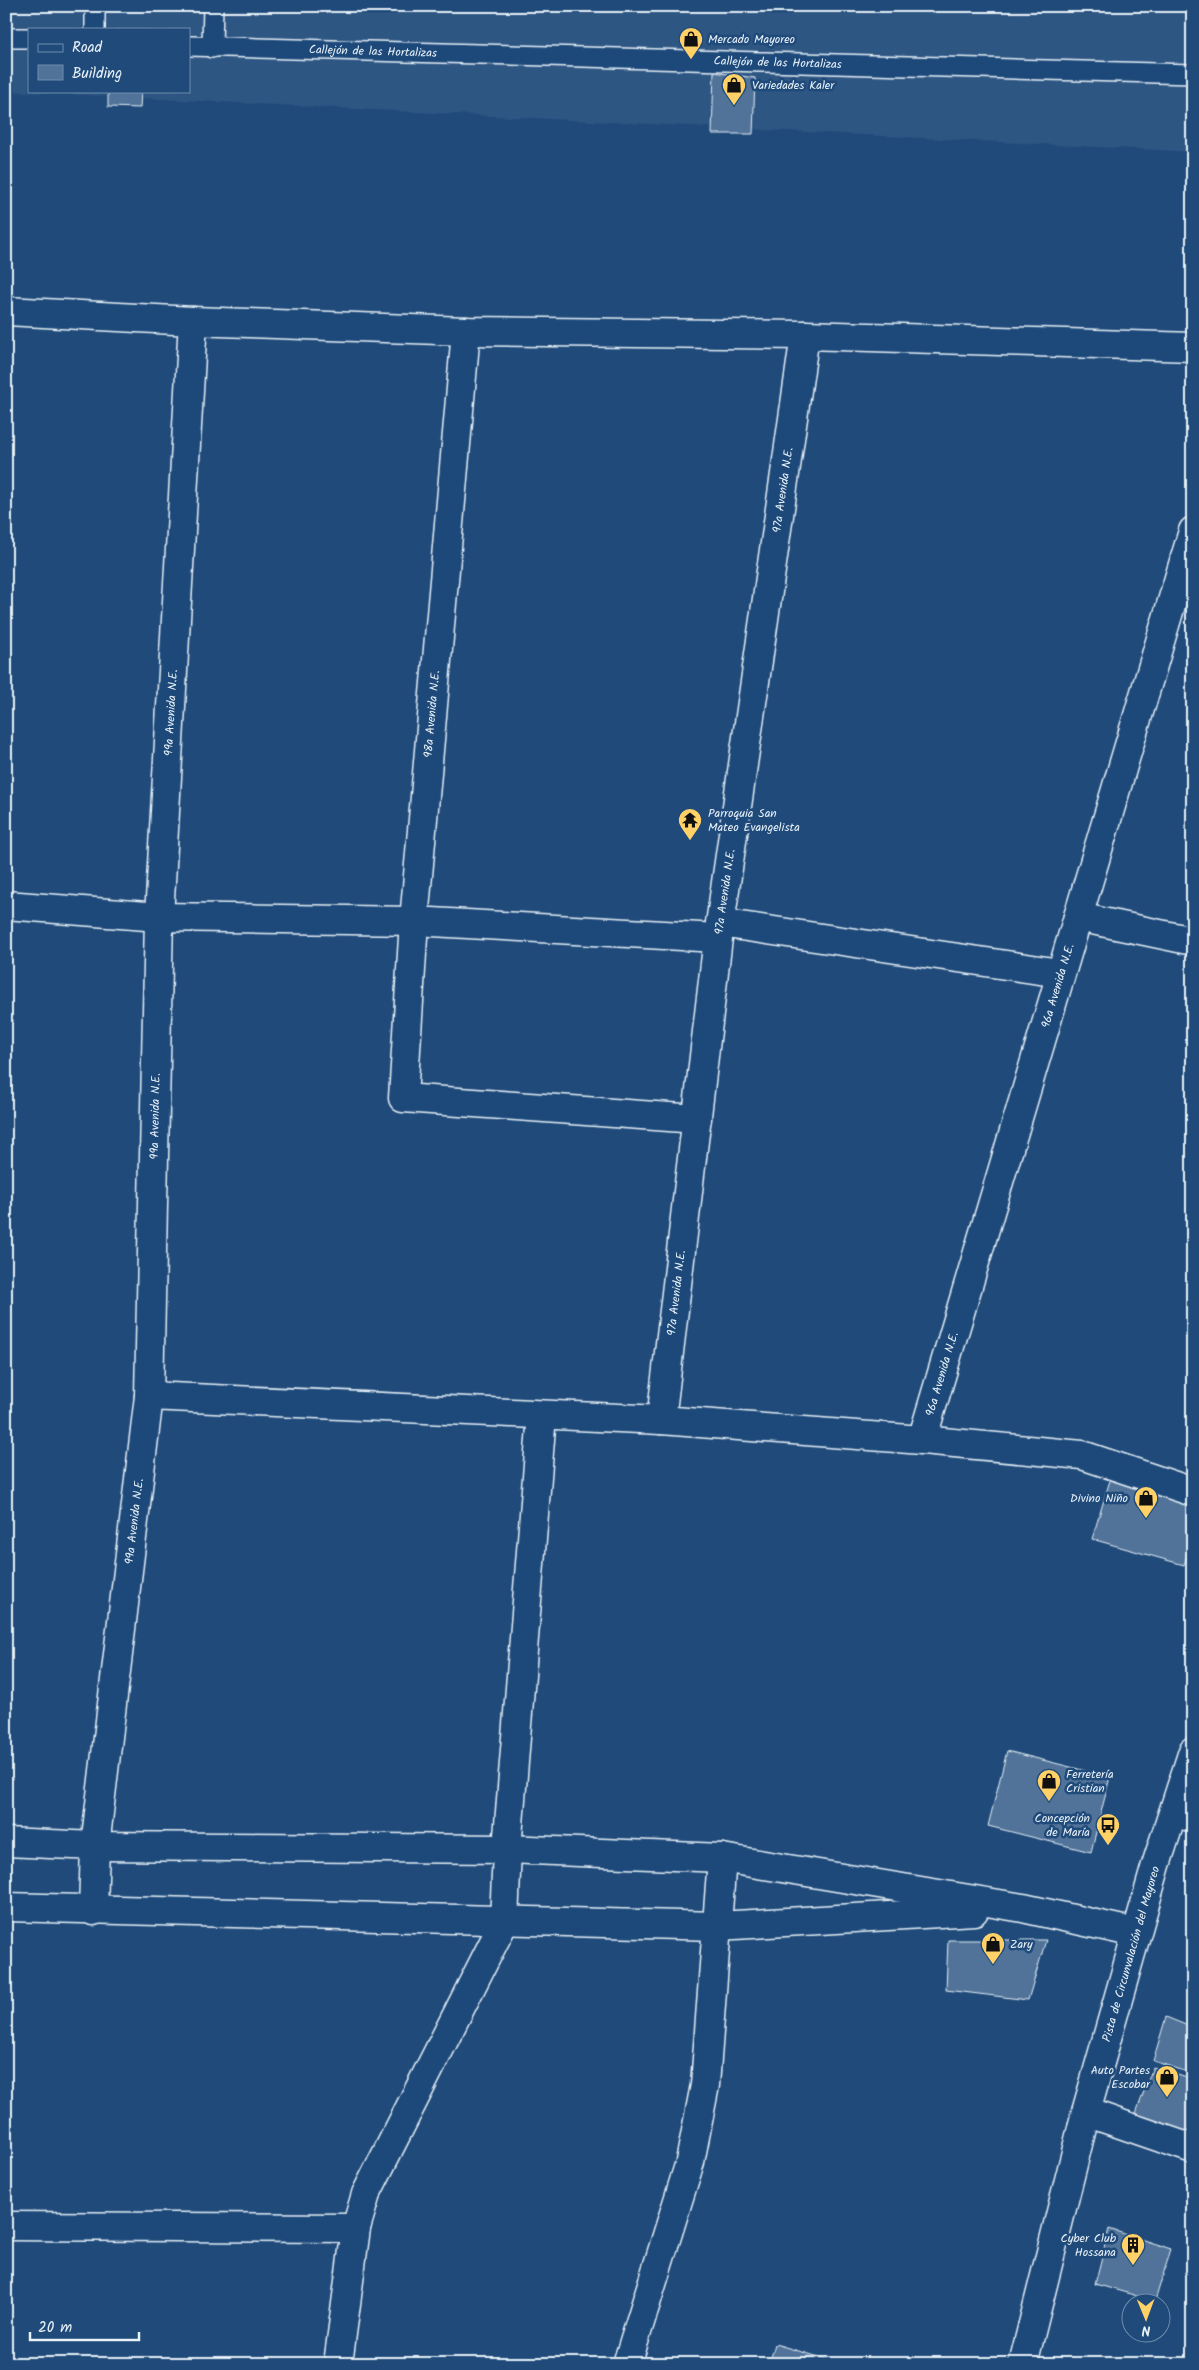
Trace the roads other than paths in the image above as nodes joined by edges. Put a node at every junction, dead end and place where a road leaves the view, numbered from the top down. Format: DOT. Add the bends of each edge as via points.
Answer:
graph roads {
  1 [pos="95,6"];
  2 [pos="213,6"];
  3 [pos="94,28"];
  4 [pos="6,38"];
  5 [pos="28,38"];
  6 [pos="190,46"];
  7 [pos="212,48"];
  8 [pos="1193,74"];
  9 [pos="6,311"];
  10 [pos="193,322"];
  11 [pos="466,331"];
  12 [pos="805,335"];
  13 [pos="1193,348"];
  14 [pos="1193,531"];
  15 [pos="6,905"];
  16 [pos="1078,916"];
  17 [pos="159,917"];
  18 [pos="414,921"];
  19 [pos="719,931"];
  20 [pos="1193,941"];
  21 [pos="1060,973"];
  22 [pos="697,1119"];
  23 [pos="149,1396"];
  24 [pos="542,1415"];
  25 [pos="661,1420"];
  26 [pos="922,1440"];
  27 [pos="1193,1492"];
  28 [pos="1193,1751"];
  29 [pos="1183,1816"];
  30 [pos="6,1842"];
  31 [pos="95,1846"];
  32 [pos="507,1850"];
  33 [pos="722,1858"];
  34 [pos="6,1907"];
  35 [pos="1023,1908"];
  36 [pos="93,1911"];
  37 [pos="504,1922"];
  38 [pos="717,1926"];
  39 [pos="1136,1933"];
  40 [pos="1086,2112"];
  41 [pos="1193,2149"];
  42 [pos="6,2226"];
  43 [pos="356,2228"];
  44 [pos="338,2364"];
  45 [pos="627,2364"];
  46 [pos="1023,2364"];
  1 -- 3 [label="lane"];
  2 -- 7 [label="lane"];
  4 -- 5 [label="lane"];
  6 -- 7 [label="lane, Callejón de las Hortalizas"];
  7 -- 8 [label="lane, Callejón de las Hortalizas"];
  9 -- 10 [label="street"];
  10 -- 11 [label="street"];
  10 -- 17 [label="street, 99a Avenida N.E."];
  11 -- 12 [label="street"];
  11 -- 18 [label="street, 98a Avenida N.E."];
  12 -- 13 [label="street"];
  12 -- 19 [label="street, 97a Avenida N.E."];
  14 -- 16 [label="street, 96a Avenida N.E."];
  15 -- 17 [label="street"];
  16 -- 20 [label="street"];
  16 -- 21 [label="street, 96a Avenida N.E."];
  17 -- 18 [label="street"];
  17 -- 23 [label="street, 99a Avenida N.E."];
  18 -- 19 [label="street"];
  18 -- 22 [label="street, 98a Avenida N.E." via="402,1098"];
  19 -- 21 [label="street"];
  19 -- 22 [label="street, 97a Avenida N.E."];
  21 -- 26 [label="street, 96a Avenida N.E."];
  22 -- 25 [label="street, 97a Avenida N.E."];
  23 -- 24 [label="street"];
  23 -- 31 [label="street, 99a Avenida N.E."];
  24 -- 25 [label="street"];
  24 -- 32 [label="street"];
  25 -- 26 [label="street"];
  26 -- 27 [label="street" via="1082,1455"];
  28 -- 29 [label="street, Pista de Circunvalación del Mayoreo"];
  29 -- 39 [label="street, Pista de Circunvalación del Mayoreo"];
  30 -- 31 [label="street"];
  31 -- 32 [label="street"];
  31 -- 36 [label="street, 99a Avenida N.E."];
  32 -- 33 [label="street"];
  32 -- 37 [label="street"];
  33 -- 35 [label="street"];
  33 -- 38 [label="street"];
  34 -- 36 [label="street"];
  35 -- 38 [label="street"];
  35 -- 39 [label="street"];
  36 -- 37 [label="street"];
  37 -- 38 [label="street"];
  37 -- 43 [label="street" via="366,2194"];
  38 -- 45 [label="street" via="705,2085 690,2162"];
  39 -- 40 [label="street, Pista de Circunvalación del Mayoreo"];
  40 -- 41 [label="street"];
  40 -- 46 [label="street, Pista de Circunvalación del Mayoreo"];
  42 -- 43 [label="street"];
  43 -- 44 [label="street"];
}
